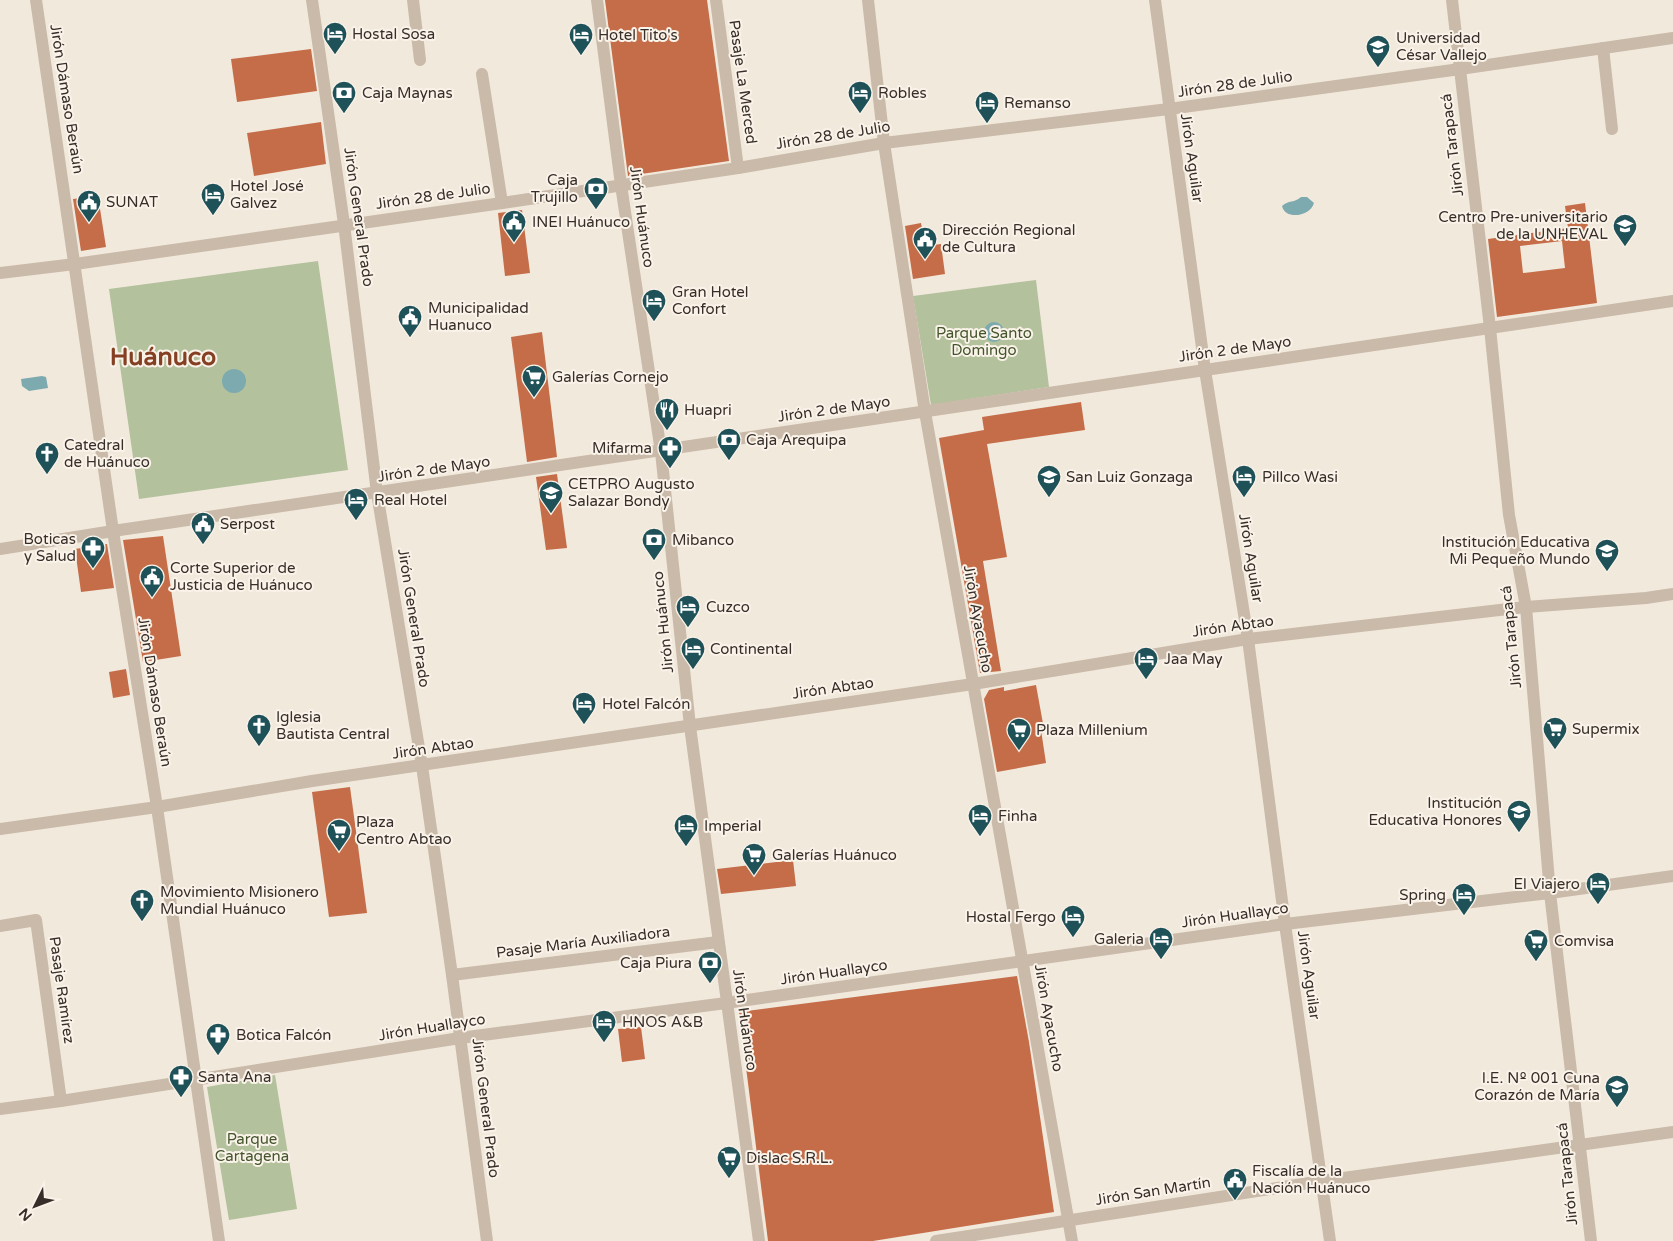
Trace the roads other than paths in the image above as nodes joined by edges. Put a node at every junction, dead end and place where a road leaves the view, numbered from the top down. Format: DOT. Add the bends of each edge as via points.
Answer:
graph roads {
  1 [pos="36,0"];
  2 [pos="312,0"];
  3 [pos="414,0"];
  4 [pos="597,0"];
  5 [pos="716,0"];
  6 [pos="868,0"];
  7 [pos="1154,0"];
  8 [pos="1452,0"];
  9 [pos="1673,38"];
  10 [pos="1603,48"];
  11 [pos="420,60"];
  12 [pos="1460,70"];
  13 [pos="482,74"];
  14 [pos="1169,109"];
  15 [pos="1612,129"];
  16 [pos="884,143"];
  17 [pos="738,168"];
  18 [pos="621,185"];
  19 [pos="502,203"];
  20 [pos="344,224"];
  21 [pos="76,264"];
  22 [pos="0,273"];
  23 [pos="1673,301"];
  24 [pos="1490,328"];
  25 [pos="1204,370"];
  26 [pos="925,412"];
  27 [pos="661,452"];
  28 [pos="378,493"];
  29 [pos="113,531"];
  30 [pos="0,549"];
  31 [pos="1673,594"];
  32 [pos="1526,607"];
  33 [pos="1248,639"];
  34 [pos="973,684"];
  35 [pos="690,726"];
  36 [pos="422,766"];
  37 [pos="157,807"];
  38 [pos="0,830"];
  39 [pos="1673,876"];
  40 [pos="1550,893"];
  41 [pos="1285,924"];
  42 [pos="0,926"];
  43 [pos="718,942"];
  44 [pos="1022,962"];
  45 [pos="452,975"];
  46 [pos="726,1003"];
  47 [pos="460,1038"];
  48 [pos="196,1080"];
  49 [pos="62,1101"];
  50 [pos="0,1109"];
  51 [pos="1673,1132"];
  52 [pos="1580,1144"];
  53 [pos="1322,1181"];
  54 [pos="1068,1220"];
  55 [pos="219,1241"];
  56 [pos="487,1241"];
  57 [pos="759,1241"];
  58 [pos="936,1241"];
  59 [pos="1072,1241"];
  60 [pos="1330,1241"];
  61 [pos="1591,1241"];
  1 -- 21 [label="street, Jirón Dámaso Beraún"];
  2 -- 20 [label="street, Jirón General Prado"];
  3 -- 11 [label="street"];
  4 -- 18 [label="street, Jirón Huánuco"];
  5 -- 17 [label="street, Pasaje La Merced"];
  6 -- 16 [label="street, Jirón Ayacucho"];
  7 -- 14 [label="street, Jirón Aguilar"];
  8 -- 12 [label="street, Jirón Tarapacá"];
  9 -- 10 [label="street, Jirón 28 de Julio"];
  10 -- 12 [label="street, Jirón 28 de Julio"];
  10 -- 15 [label="street"];
  12 -- 14 [label="street, Jirón 28 de Julio"];
  12 -- 24 [label="street, Jirón Tarapacá"];
  13 -- 19 [label="street"];
  14 -- 16 [label="street, Jirón 28 de Julio"];
  14 -- 25 [label="street, Jirón Aguilar"];
  16 -- 17 [label="street, Jirón 28 de Julio"];
  16 -- 26 [label="street, Jirón Ayacucho"];
  17 -- 18 [label="street, Jirón 28 de Julio"];
  18 -- 19 [label="street, Jirón 28 de Julio"];
  18 -- 27 [label="street, Jirón Huánuco"];
  19 -- 20 [label="street, Jirón 28 de Julio"];
  20 -- 21 [label="street, Jirón 28 de Julio"];
  20 -- 28 [label="street, Jirón General Prado"];
  21 -- 22 [label="street, Jirón 28 de Julio"];
  21 -- 29 [label="street, Jirón Dámaso Beraún"];
  23 -- 24 [label="street, Jirón 2 de Mayo"];
  24 -- 25 [label="street, Jirón 2 de Mayo"];
  24 -- 32 [label="street, Jirón Tarapacá" via="1509,515"];
  25 -- 26 [label="street, Jirón 2 de Mayo"];
  25 -- 33 [label="street, Jirón Aguilar"];
  26 -- 27 [label="street, Jirón 2 de Mayo"];
  26 -- 34 [label="street, Jirón Ayacucho"];
  27 -- 28 [label="street, Jirón 2 de Mayo"];
  27 -- 35 [label="street, Jirón Huánuco"];
  28 -- 29 [label="street, Jirón 2 de Mayo"];
  28 -- 36 [label="street, Jirón General Prado"];
  29 -- 30 [label="street, Jirón 2 de Mayo"];
  29 -- 37 [label="street, Jirón Dámaso Beraún"];
  31 -- 32 [label="street, Jirón Abtao"];
  32 -- 33 [label="street, Jirón Abtao"];
  32 -- 40 [label="street, Jirón Tarapacá"];
  33 -- 34 [label="street, Jirón Abtao"];
  33 -- 41 [label="street, Jirón Aguilar"];
  34 -- 35 [label="street, Jirón Abtao"];
  34 -- 44 [label="street, Jirón Ayacucho"];
  35 -- 36 [label="street, Jirón Abtao"];
  35 -- 43 [label="street, Jirón Huánuco"];
  36 -- 37 [label="street, Jirón Abtao"];
  36 -- 45 [label="street, Jirón General Prado"];
  37 -- 38 [label="street, Jirón Abtao"];
  37 -- 48 [label="street, Jirón Dámaso Beraún"];
  39 -- 40 [label="street, Jirón Huallayco"];
  40 -- 41 [label="street, Jirón Huallayco"];
  40 -- 52 [label="street, Jirón Tarapacá"];
  41 -- 44 [label="street, Jirón Huallayco"];
  41 -- 53 [label="street, Jirón Aguilar"];
  42 -- 49 [label="street, Pasaje Ramírez" via="36,920"];
  43 -- 45 [label="street, Pasaje María Auxiliadora"];
  43 -- 46 [label="street, Jirón Huánuco"];
  44 -- 46 [label="street, Jirón Huallayco"];
  44 -- 54 [label="street, Jirón Ayacucho"];
  45 -- 47 [label="street, Jirón General Prado"];
  46 -- 47 [label="street, Jirón Huallayco"];
  46 -- 57 [label="street, Jirón Huánuco"];
  47 -- 48 [label="street, Jirón Huallayco"];
  47 -- 56 [label="street, Jirón General Prado"];
  48 -- 49 [label="street, Jirón Huallayco"];
  48 -- 55 [label="street, Jirón Dámaso Beraún"];
  49 -- 50 [label="street, Jirón Huallayco"];
  51 -- 52 [label="street, Jirón San Martín"];
  52 -- 53 [label="street, Jirón San Martín"];
  52 -- 61 [label="street, Jirón Tarapacá"];
  53 -- 54 [label="street, Jirón San Martín"];
  53 -- 60 [label="street, Jirón Aguilar"];
  54 -- 58 [label="street, Jirón San Martín"];
  54 -- 59 [label="street, Jirón Ayacucho"];
}
